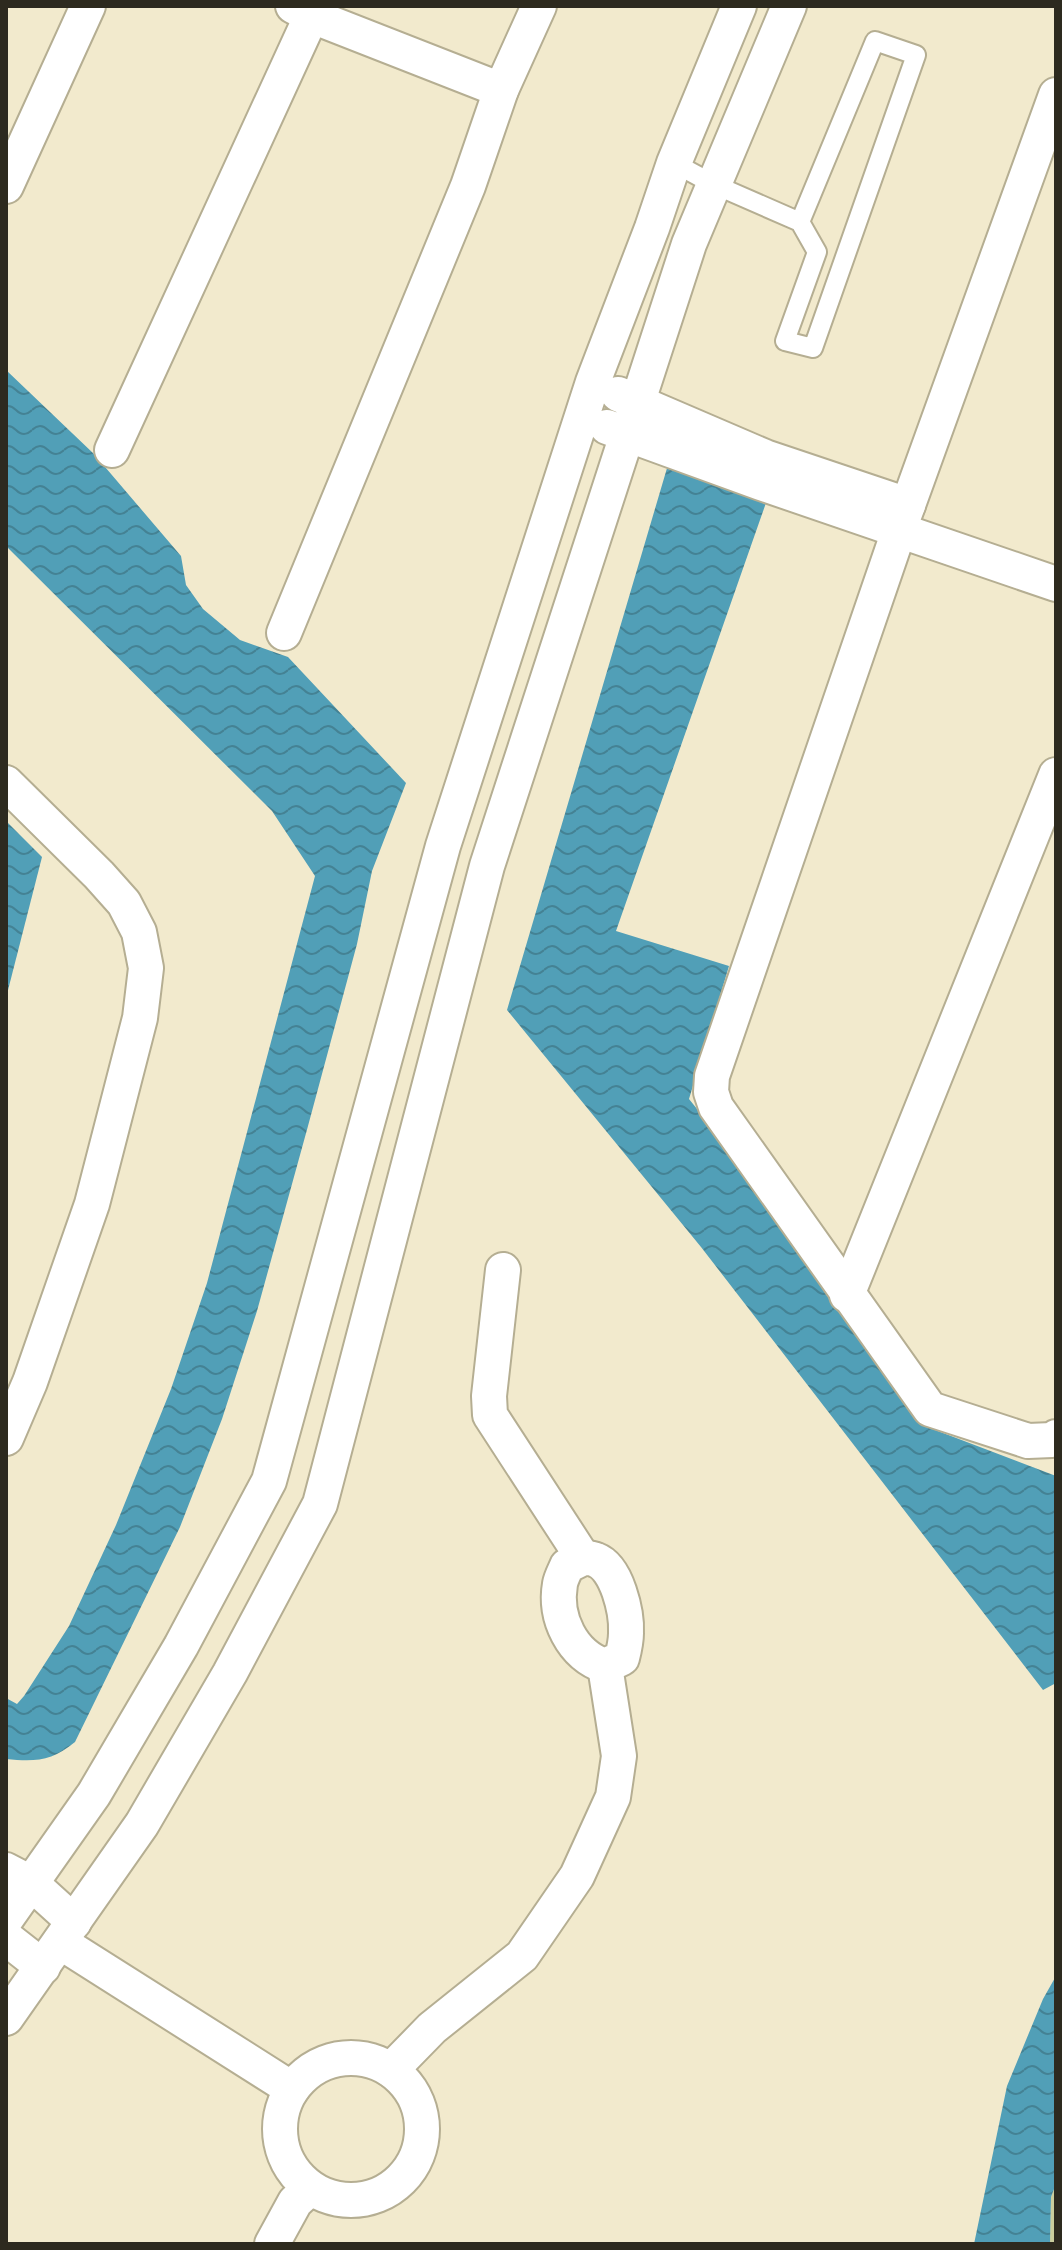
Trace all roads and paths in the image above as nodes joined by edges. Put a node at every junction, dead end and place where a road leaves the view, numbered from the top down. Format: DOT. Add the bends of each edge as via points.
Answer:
graph roads {
  1 [pos="88,6"];
  2 [pos="539,6"];
  3 [pos="739,6"];
  4 [pos="789,6"];
  5 [pos="307,9"];
  6 [pos="501,90"];
  7 [pos="1056,95"];
  8 [pos="674,163"];
  9 [pos="713,184"];
  10 [pos="6,186"];
  11 [pos="800,222"];
  12 [pos="593,382"];
  13 [pos="637,403"];
  14 [pos="582,416"];
  15 [pos="626,436"];
  16 [pos="112,450"];
  17 [pos="904,518"];
  18 [pos="1056,584"];
  19 [pos="284,633"];
  20 [pos="1056,775"];
  21 [pos="6,783"];
  22 [pos="503,1270"];
  23 [pos="847,1295"];
  24 [pos="1056,1437"];
  25 [pos="6,1438"];
  26 [pos="583,1558"];
  27 [pos="605,1666"];
  28 [pos="61,1841"];
  29 [pos="6,1857"];
  30 [pos="18,1877"];
  31 [pos="6,1919"];
  32 [pos="6,1938"];
  33 [pos="59,1943"];
  34 [pos="6,2018"];
  35 [pos="391,2070"];
  36 [pos="292,2089"];
  37 [pos="310,2188"];
  38 [pos="272,2244"];
  1 -- 10 [label="street"];
  2 -- 6 [label="street"];
  3 -- 8 [label="street"];
  4 -- 9 [label="street"];
  5 -- 6 [label="street"];
  5 -- 16 [label="street"];
  6 -- 19 [label="street" via="463,201"];
  7 -- 17 [label="street"];
  8 -- 9 [label="lane"];
  8 -- 12 [label="street"];
  9 -- 11 [label="lane"];
  9 -- 13 [label="street"];
  11 -- 11 [label="lane" via="875,41 916,55 813,348 785,341 817,252"];
  12 -- 13 [label="street"];
  12 -- 14 [label="street"];
  13 -- 15 [label="street"];
  13 -- 17 [label="street"];
  14 -- 15 [label="street"];
  14 -- 28 [label="street" via="443,846 269,1481 173,1659"];
  15 -- 17 [label="street"];
  15 -- 33 [label="street" via="487,866 320,1504 142,1824"];
  17 -- 18 [label="street"];
  17 -- 23 [label="street" via="712,1076 716,1107"];
  20 -- 23 [label="street"];
  21 -- 25 [label="street" via="124,903 139,932 146,968 140,1018 92,1204"];
  22 -- 26 [label="street" via="490,1415"];
  23 -- 24 [label="street" via="930,1409 1028,1441"];
  26 -- 27 [label="street" via="567,1566 560,1584 564,1627 578,1650"];
  26 -- 27 [label="street" via="597,1560 609,1571 624,1613 622,1658"];
  27 -- 35 [label="street" via="619,1756 613,1797 577,1876 522,1956 432,2028"];
  28 -- 29 [label="street"];
  28 -- 30 [label="street"];
  30 -- 31 [label="street"];
  30 -- 33 [label="street"];
  32 -- 33 [label="street"];
  33 -- 34 [label="street"];
  33 -- 36 [label="street"];
  35 -- 36 [label="street" via="357,2058 338,2059 320,2065"];
  35 -- 37 [label="street" via="415,2098 421,2116 420,2144 409,2170 397,2183 363,2199 326,2196"];
  36 -- 37 [label="street" via="283,2106 281,2143 296,2176"];
  37 -- 38 [label="street" via="295,2202"];
}
